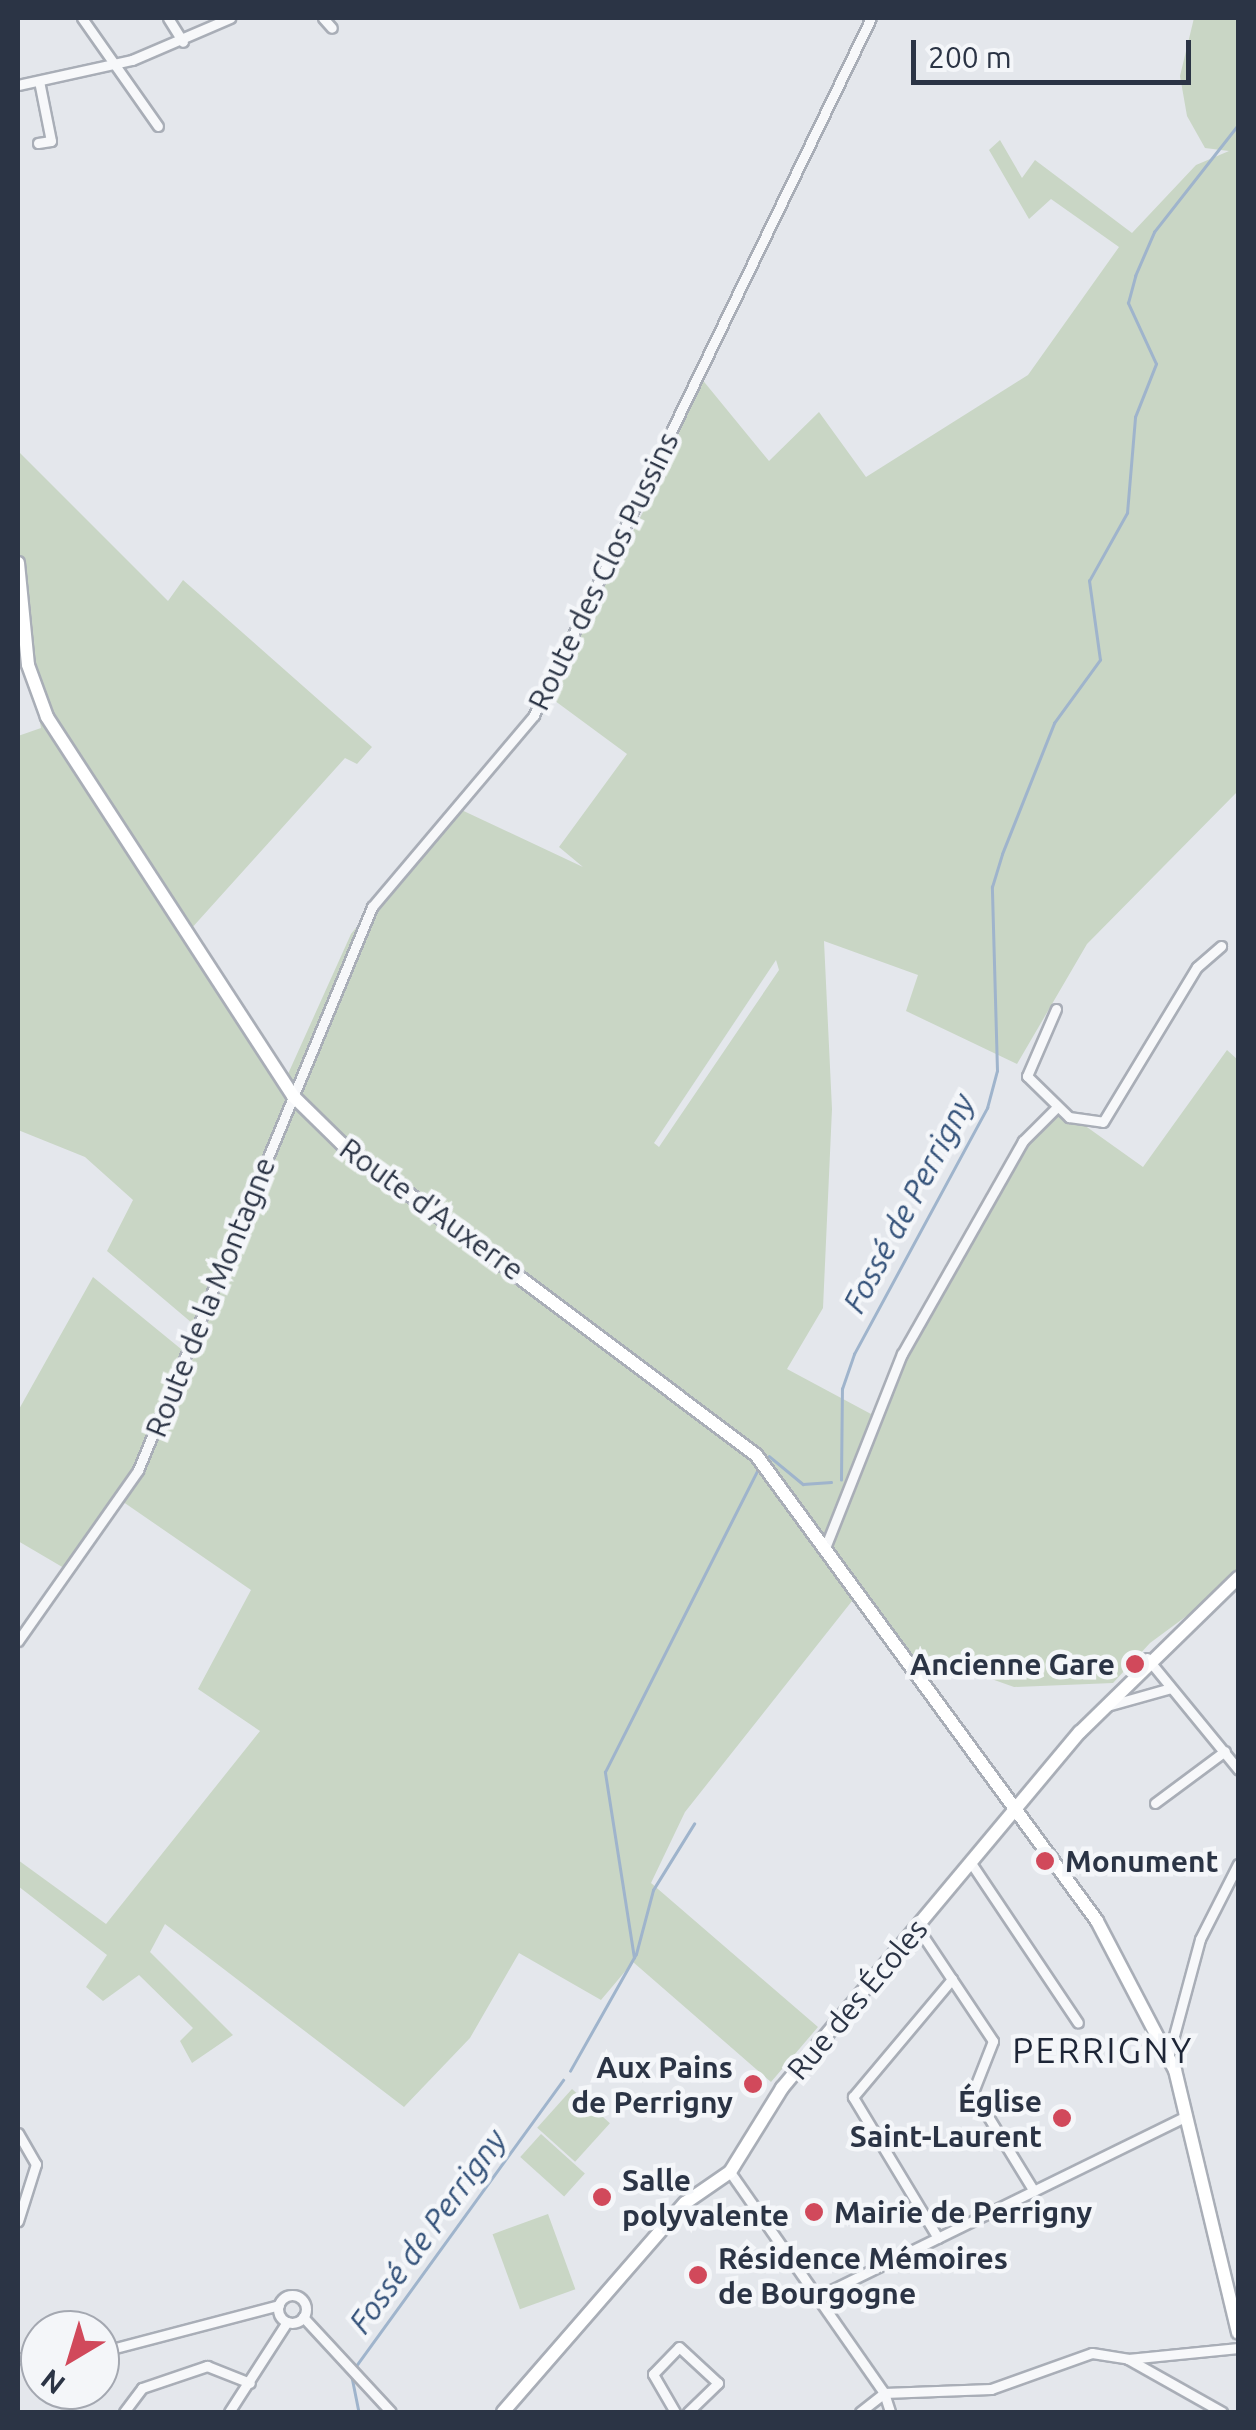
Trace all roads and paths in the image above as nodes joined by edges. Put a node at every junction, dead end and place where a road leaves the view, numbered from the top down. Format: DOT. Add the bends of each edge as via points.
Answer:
graph roads {
  1 [pos="82,18"];
  2 [pos="168,18"];
  3 [pos="230,18"];
  4 [pos="324,18"];
  5 [pos="871,18"];
  6 [pos="332,28"];
  7 [pos="183,42"];
  8 [pos="115,64"];
  9 [pos="39,81"];
  10 [pos="18,85"];
  11 [pos="158,126"];
  12 [pos="38,143"];
  13 [pos="18,563"];
  14 [pos="1221,946"];
  15 [pos="1056,1010"];
  16 [pos="293,1096"];
  17 [pos="1056,1108"];
  18 [pos="825,1548"];
  19 [pos="1238,1578"];
  20 [pos="18,1641"];
  21 [pos="1147,1658"];
  22 [pos="1171,1688"];
  23 [pos="1105,1704"];
  24 [pos="1225,1751"];
  25 [pos="1238,1769"];
  26 [pos="1155,1803"];
  27 [pos="1016,1810"];
  28 [pos="971,1863"];
  29 [pos="1238,1864"];
  30 [pos="917,1928"];
  31 [pos="952,1979"];
  32 [pos="1078,2023"];
  33 [pos="1169,2054"];
  34 [pos="1185,2118"];
  35 [pos="18,2133"];
  36 [pos="730,2172"];
  37 [pos="1034,2191"];
  38 [pos="18,2222"];
  39 [pos="938,2238"];
  40 [pos="813,2298"];
  41 [pos="279,2305"];
  42 [pos="303,2317"];
  43 [pos="286,2322"];
  44 [pos="1238,2334"];
  45 [pos="120,2347"];
  46 [pos="1238,2348"];
  47 [pos="1128,2359"];
  48 [pos="250,2383"];
  49 [pos="884,2393"];
  50 [pos="124,2412"];
  51 [pos="230,2412"];
  52 [pos="390,2412"];
  53 [pos="502,2412"];
  54 [pos="675,2412"];
  55 [pos="688,2412"];
  56 [pos="860,2412"];
  57 [pos="890,2412"];
  58 [pos="1222,2412"];
  1 -- 8 [label="street"];
  2 -- 7 [label="street"];
  3 -- 7 [label="street"];
  4 -- 6 [label="street"];
  5 -- 16 [label="street, Route des Clos Pussins" via="534,715 372,907"];
  7 -- 8 [label="street"];
  8 -- 9 [label="street"];
  8 -- 11 [label="street"];
  9 -- 10 [label="street"];
  9 -- 12 [label="street" via="51,141"];
  13 -- 16 [label="street, Route d'Auxerre" via="28,665 47,717"];
  14 -- 17 [label="street" via="1197,967 1116,1110 1094,1124"];
  15 -- 17 [label="street" via="1026,1076"];
  16 -- 18 [label="street, Route d'Auxerre" via="342,1144 736,1436"];
  16 -- 20 [label="street, Route de la Montagne" via="122,1496"];
  17 -- 18 [label="street" via="1023,1141 902,1354"];
  18 -- 27 [label="street, Route d'Auxerre"];
  19 -- 21 [label="street, Rue des Écoles"];
  21 -- 22 [label="street"];
  21 -- 23 [label="street, Rue des Écoles"];
  22 -- 23 [label="street"];
  22 -- 24 [label="street"];
  23 -- 27 [label="street, Rue des Écoles"];
  24 -- 25 [label="street"];
  24 -- 26 [label="street"];
  27 -- 28 [label="street, Rue des Écoles"];
  27 -- 33 [label="street, Route d'Auxerre" via="1132,1974"];
  28 -- 30 [label="street, Rue des Écoles"];
  28 -- 32 [label="street"];
  29 -- 33 [label="street" via="1200,1939"];
  30 -- 31 [label="street"];
  30 -- 36 [label="street, Rue des Écoles" via="782,2088"];
  31 -- 37 [label="street" via="995,2048 973,2092"];
  31 -- 39 [label="street" via="854,2097"];
  33 -- 34 [label="street, Route d'Auxerre"];
  34 -- 37 [label="street"];
  34 -- 44 [label="street, Route d'Auxerre"];
  35 -- 38 [label="street" via="36,2164"];
  36 -- 40 [label="street"];
  36 -- 53 [label="street, Rue des Écoles" via="685,2203"];
  37 -- 39 [label="street"];
  39 -- 40 [label="street"];
  40 -- 49 [label="street"];
  41 -- 42 [label="street" via="297,2296"];
  41 -- 43 [label="street"];
  41 -- 45 [label="street"];
  42 -- 43 [label="street"];
  42 -- 52 [label="street"];
  43 -- 48 [label="street"];
  46 -- 47 [label="street"];
  47 -- 49 [label="street" via="1092,2353 944,2398"];
  47 -- 58 [label="street"];
  48 -- 50 [label="street" via="207,2366 142,2388"];
  48 -- 51 [label="street"];
  49 -- 56 [label="street"];
  49 -- 57 [label="street"];
  54 -- 55 [label="street" via="653,2374 679,2348 718,2383"];
}
